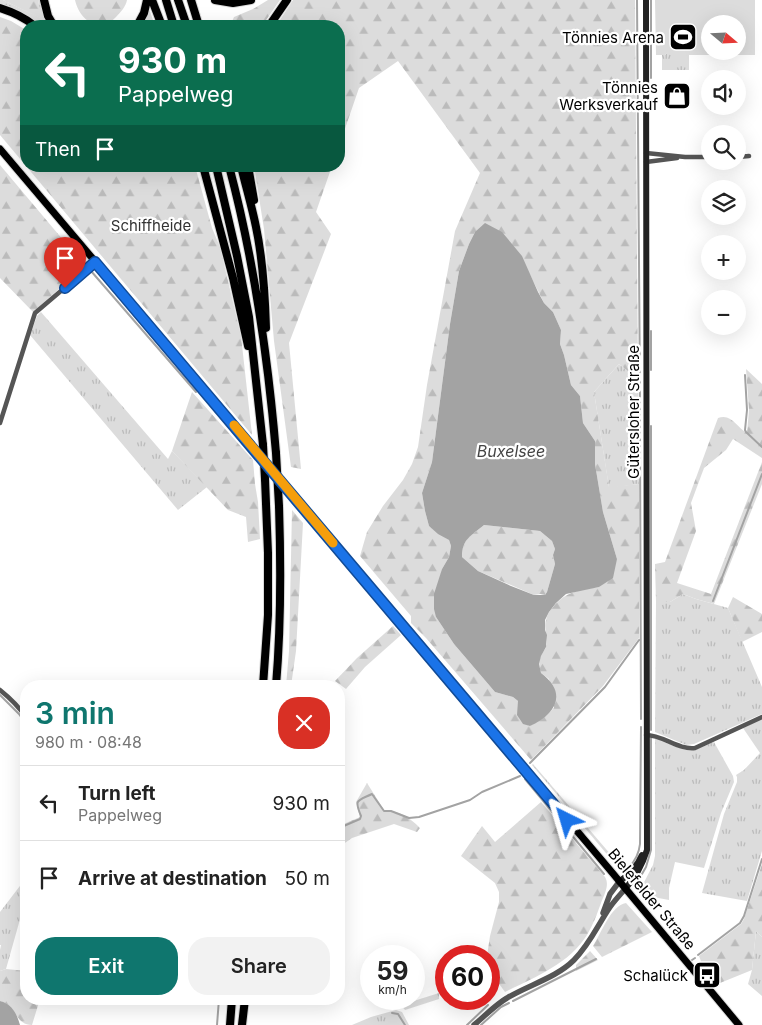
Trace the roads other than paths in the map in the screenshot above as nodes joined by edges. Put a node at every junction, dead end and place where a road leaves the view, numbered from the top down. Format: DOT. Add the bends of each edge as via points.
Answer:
graph roads {
  1 [pos="44,0"];
  2 [pos="147,0"];
  3 [pos="152,0"];
  4 [pos="166,0"];
  5 [pos="178,0"];
  6 [pos="191,0"];
  7 [pos="214,0"];
  8 [pos="251,0"];
  9 [pos="287,0"];
  10 [pos="646,0"];
  11 [pos="0,8"];
  12 [pos="26,20"];
  13 [pos="50,20"];
  14 [pos="140,20"];
  15 [pos="160,20"];
  16 [pos="172,20"];
  17 [pos="185,20"];
  18 [pos="197,20"];
  19 [pos="273,20"];
  20 [pos="0,149"];
  21 [pos="646,153"];
  22 [pos="746,156"];
  23 [pos="749,156"];
  24 [pos="685,157"];
  25 [pos="701,157"];
  26 [pos="646,162"];
  27 [pos="205,172"];
  28 [pos="217,172"];
  29 [pos="230,172"];
  30 [pos="242,172"];
  31 [pos="249,172"];
  32 [pos="256,227"];
  33 [pos="95,262"];
  34 [pos="267,360"];
  35 [pos="257,386"];
  36 [pos="0,423"];
  37 [pos="263,680"];
  38 [pos="276,680"];
  39 [pos="0,690"];
  40 [pos="20,710"];
  41 [pos="762,717"];
  42 [pos="646,735"];
  43 [pos="646,824"];
  44 [pos="619,882"];
  45 [pos="626,889"];
  46 [pos="597,929"];
  47 [pos="232,1005"];
  48 [pos="244,1005"];
  49 [pos="230,1025"];
  50 [pos="242,1025"];
  51 [pos="474,1025"];
  52 [pos="739,1025"];
  1 -- 13 [label="highway"];
  2 -- 14 [label="highway"];
  3 -- 15 [label="highway"];
  4 -- 16 [label="highway"];
  5 -- 17 [label="highway"];
  6 -- 18 [label="highway"];
  7 -- 8 [label="highway" via="233,3"];
  9 -- 19 [label="highway"];
  10 -- 21 [label="main road, Gütersloher Straße"];
  11 -- 12 [label="highway"];
  20 -- 33 [label="main road, Bielefelder Straße"];
  21 -- 24 [label="street"];
  21 -- 26 [label="main road, Gütersloher Straße"];
  22 -- 23 [label="street"];
  24 -- 25 [label="street"];
  24 -- 26 [label="street"];
  26 -- 42 [label="main road, Gütersloher Straße"];
  27 -- 35 [label="highway"];
  28 -- 35 [label="highway" via="237,256"];
  29 -- 34 [label="highway" via="250,255"];
  30 -- 32 [label="highway"];
  31 -- 32 [label="highway"];
  32 -- 34 [label="highway" via="266,307"];
  33 -- 36 [label="street" via="35,313"];
  33 -- 44 [label="main road, Bielefelder Straße"];
  34 -- 38 [label="highway, bridge" via="279,506"];
  35 -- 37 [label="highway, bridge" via="264,445 268,553 268,615"];
  39 -- 40 [label="street"];
  41 -- 42 [label="street" via="695,748 685,748"];
  42 -- 43 [label="main road, Gütersloher Straße"];
  43 -- 44 [label="main road, Gütersloher Straße" via="644,850 639,861"];
  43 -- 45 [label="main road, Gütersloher Straße" via="643,863"];
  44 -- 45 [label="main road, Bielefelder Straße"];
  44 -- 46 [label="street" via="610,894"];
  45 -- 46 [label="street"];
  45 -- 52 [label="main road, Bielefelder Straße"];
  46 -- 51 [label="street" via="572,962 497,1004"];
  47 -- 49 [label="highway"];
  48 -- 50 [label="highway"];
}
